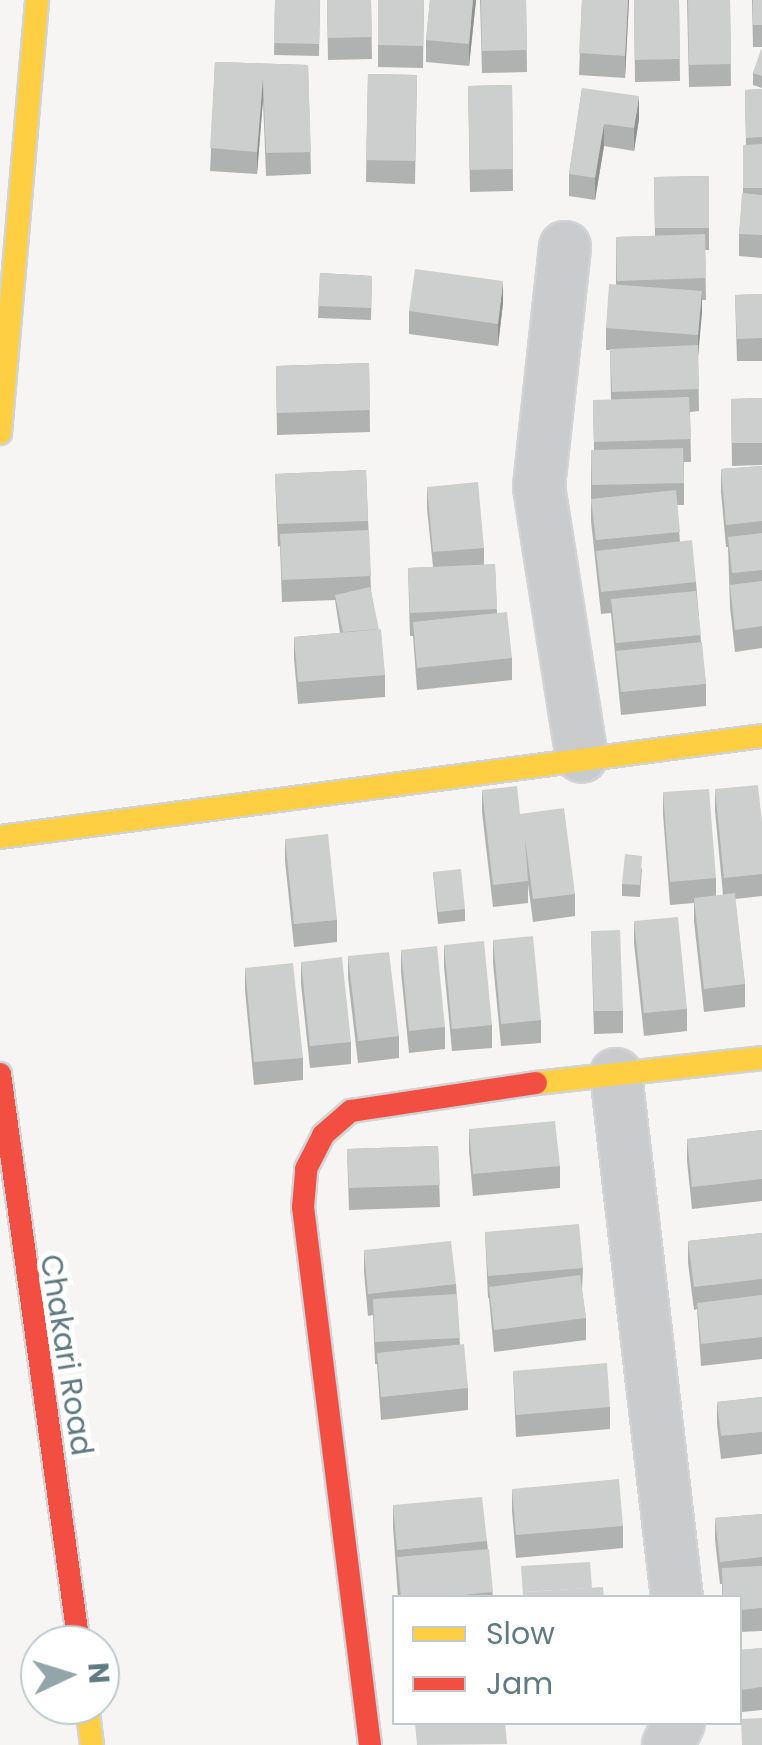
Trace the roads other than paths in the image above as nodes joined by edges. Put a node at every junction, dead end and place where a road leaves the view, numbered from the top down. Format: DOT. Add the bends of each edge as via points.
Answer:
graph roads {
  1 [pos="37,0"];
  2 [pos="565,247"];
  3 [pos="0,433"];
  4 [pos="762,736"];
  5 [pos="582,757"];
  6 [pos="0,837"];
  7 [pos="762,1058"];
  8 [pos="0,1074"];
  9 [pos="616,1074"];
  10 [pos="677,1595"];
  11 [pos="76,1625"];
  12 [pos="370,1745"];
  1 -- 3 [label="street"];
  2 -- 5 [label="street" via="539,486"];
  4 -- 5 [label="street"];
  5 -- 6 [label="street"];
  7 -- 9 [label="street"];
  8 -- 11 [label="street, Chakari Road"];
  9 -- 10 [label="street"];
  9 -- 12 [label="street" via="387,1099 351,1111 322,1135 306,1169 302,1207"];
}
